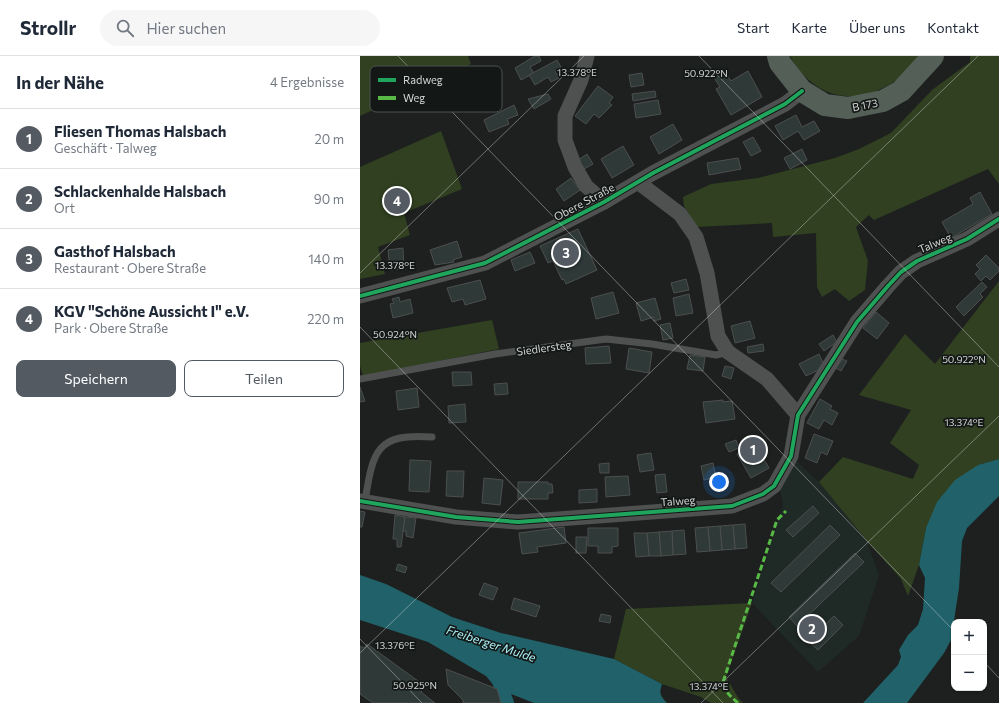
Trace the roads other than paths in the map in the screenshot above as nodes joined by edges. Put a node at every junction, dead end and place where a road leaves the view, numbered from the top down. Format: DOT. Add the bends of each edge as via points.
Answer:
graph roads {
  1 [pos="587,56"];
  2 [pos="778,56"];
  3 [pos="933,56"];
  4 [pos="802,91"];
  5 [pos="639,183"];
  6 [pos="604,202"];
  7 [pos="999,219"];
  8 [pos="360,296"];
  9 [pos="728,352"];
  10 [pos="360,380"];
  11 [pos="798,416"];
  12 [pos="432,437"];
  13 [pos="363,501"];
  1 -- 6 [label="street" via="581,80 565,116 565,140 575,167 586,186"];
  2 -- 4 [label="main road, B 173 / B 173" via="780,63"];
  3 -- 4 [label="main road, B 173 / B 173" via="901,91 883,101 848,108 825,105"];
  4 -- 5 [label="street, Obere Straße" via="785,104 653,173"];
  5 -- 6 [label="street, Obere Straße"];
  5 -- 9 [label="street" via="680,214 696,237 707,273 718,336"];
  6 -- 8 [label="street, Obere Straße" via="485,263"];
  7 -- 11 [label="street, Talweg" via="967,239 917,261 901,272 857,322"];
  9 -- 10 [label="lane, Siedlersteg" via="716,355 606,339 495,354"];
  9 -- 11 [label="street" via="767,379"];
  11 -- 13 [label="street, Talweg" via="791,456 774,486 764,494 732,506 518,522 456,517"];
  12 -- 13 [label="lane" via="399,438 386,443 378,450 372,461"];
}
